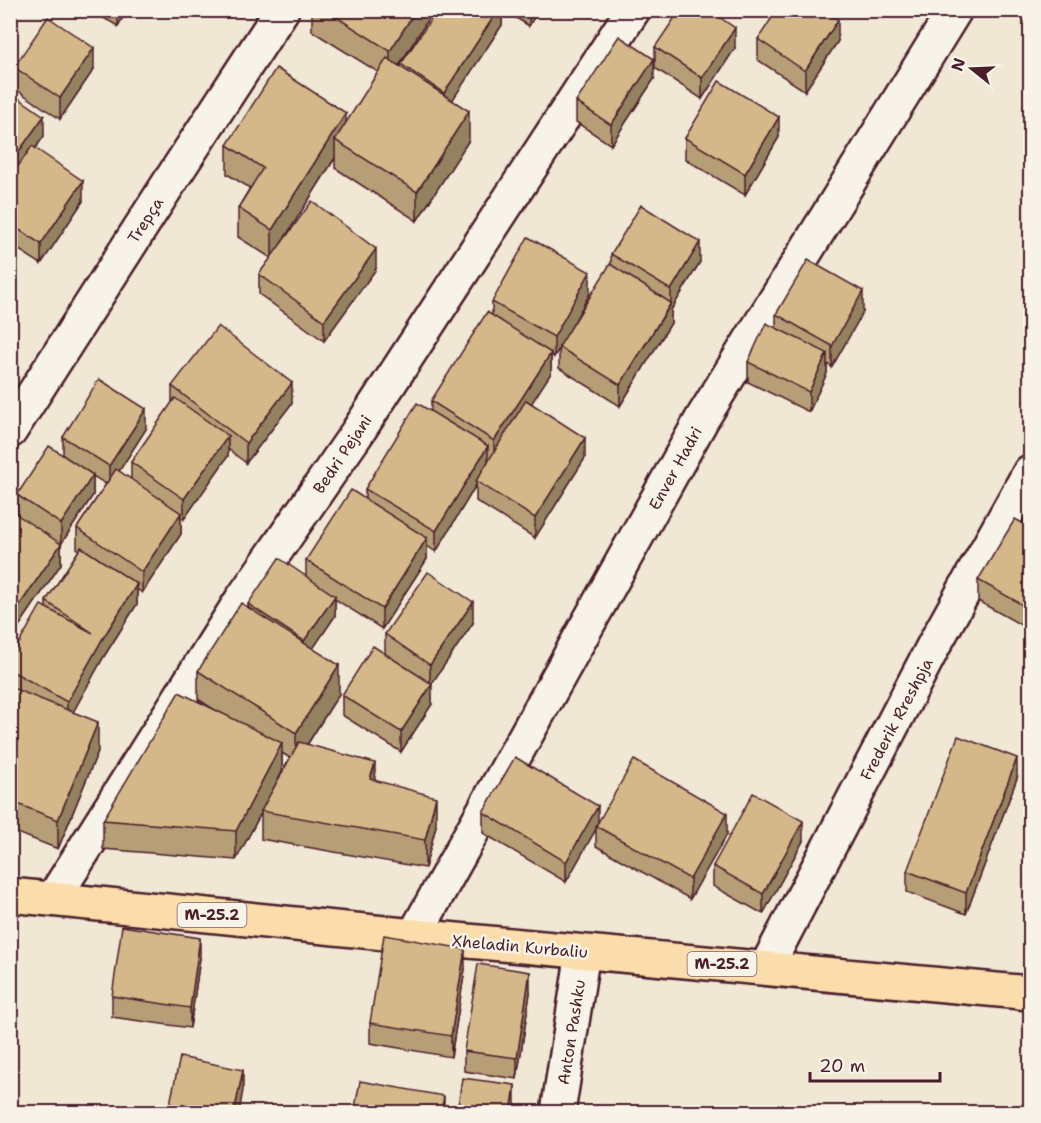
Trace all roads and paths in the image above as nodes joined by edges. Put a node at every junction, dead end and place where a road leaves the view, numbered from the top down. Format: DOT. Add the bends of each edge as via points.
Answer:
graph roads {
  1 [pos="282,10"];
  2 [pos="633,10"];
  3 [pos="955,10"];
  4 [pos="10,430"];
  5 [pos="1030,472"];
  6 [pos="10,895"];
  7 [pos="53,899"];
  8 [pos="414,936"];
  9 [pos="584,952"];
  10 [pos="766,968"];
  11 [pos="1030,993"];
  12 [pos="558,1113"];
  1 -- 4 [label="street, Trepça"];
  2 -- 7 [label="street, Bedri Pejani" via="357,433 241,601"];
  3 -- 8 [label="street, Enver Hadri" via="702,419"];
  5 -- 10 [label="street, Frederik Rreshpja" via="934,645"];
  6 -- 7 [label="main road, Xheladin Kurbaliu / M-25.2"];
  7 -- 8 [label="main road, Xheladin Kurbaliu / M-25.2"];
  8 -- 9 [label="main road, Xheladin Kurbaliu / M-25.2"];
  9 -- 10 [label="main road, Xheladin Kurbaliu / M-25.2"];
  9 -- 12 [label="street, Anton Pashku"];
  10 -- 11 [label="main road, Xheladin Kurbaliu / M-25.2"];
}
